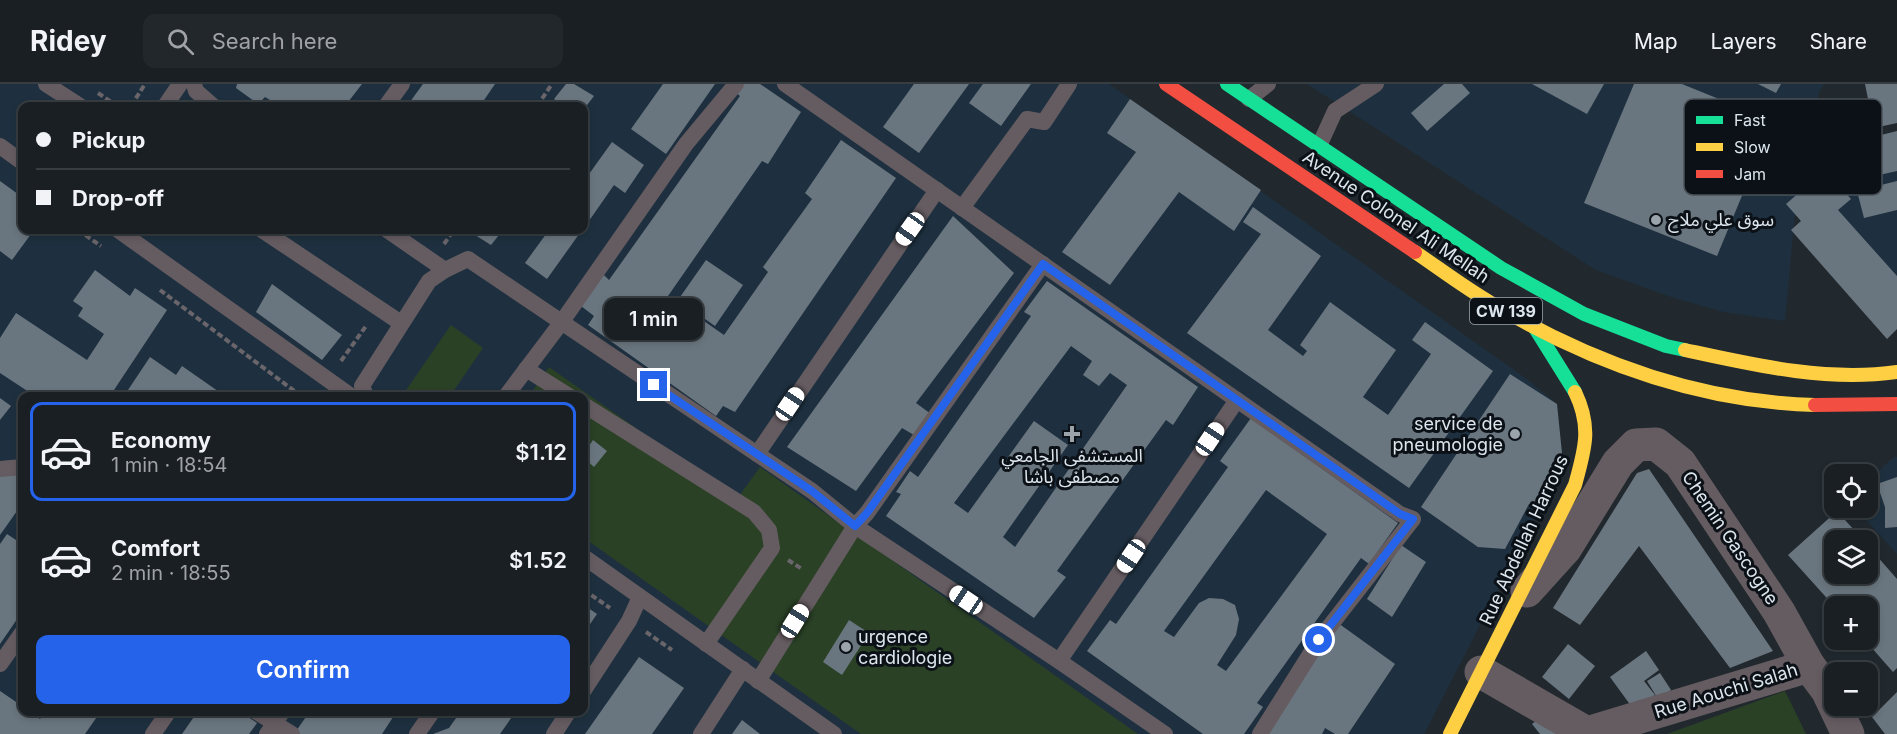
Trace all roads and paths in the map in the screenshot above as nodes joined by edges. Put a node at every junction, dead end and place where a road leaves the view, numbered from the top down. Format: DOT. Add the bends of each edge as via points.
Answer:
graph roads {
  1 [pos="46,84"];
  2 [pos="146,84"];
  3 [pos="180,84"];
  4 [pos="194,84"];
  5 [pos="402,84"];
  6 [pos="552,84"];
  7 [pos="736,84"];
  8 [pos="785,84"];
  9 [pos="1069,84"];
  10 [pos="1166,84"];
  11 [pos="1227,84"];
  12 [pos="1268,84"];
  13 [pos="1376,84"];
  14 [pos="1249,99"];
  15 [pos="74,102"];
  16 [pos="134,102"];
  17 [pos="168,102"];
  18 [pos="208,102"];
  19 [pos="389,102"];
  20 [pos="540,102"];
  21 [pos="0,146"];
  22 [pos="1319,146"];
  23 [pos="18,159"];
  24 [pos="937,190"];
  25 [pos="962,208"];
  26 [pos="84,234"];
  27 [pos="124,234"];
  28 [pos="268,234"];
  29 [pos="393,234"];
  30 [pos="452,234"];
  31 [pos="107,251"];
  32 [pos="1043,264"];
  33 [pos="438,266"];
  34 [pos="154,286"];
  35 [pos="378,308"];
  36 [pos="402,323"];
  37 [pos="561,323"];
  38 [pos="1535,328"];
  39 [pos="526,369"];
  40 [pos="1897,372"];
  41 [pos="328,379"];
  42 [pos="296,392"];
  43 [pos="346,392"];
  44 [pos="364,392"];
  45 [pos="509,392"];
  46 [pos="562,392"];
  47 [pos="1237,400"];
  48 [pos="1897,404"];
  49 [pos="588,408"];
  50 [pos="757,454"];
  51 [pos="18,467"];
  52 [pos="0,468"];
  53 [pos="855,526"];
  54 [pos="772,549"];
  55 [pos="588,560"];
  56 [pos="820,582"];
  57 [pos="640,597"];
  58 [pos="1518,601"];
  59 [pos="18,639"];
  60 [pos="706,644"];
  61 [pos="1059,661"];
  62 [pos="0,664"];
  63 [pos="1809,666"];
  64 [pos="743,669"];
  65 [pos="1481,672"];
  66 [pos="758,681"];
  67 [pos="588,684"];
  68 [pos="165,716"];
  69 [pos="430,716"];
  70 [pos="566,716"];
  71 [pos="274,723"];
  72 [pos="153,734"];
  73 [pos="292,734"];
  74 [pos="417,734"];
  75 [pos="554,734"];
  76 [pos="701,734"];
  77 [pos="834,734"];
  78 [pos="1165,734"];
  79 [pos="1260,734"];
  80 [pos="1450,734"];
  81 [pos="1848,734"];
  1 -- 15 [label="lane"];
  2 -- 16 [label="path"];
  3 -- 17 [label="lane"];
  4 -- 18 [label="lane"];
  5 -- 19 [label="lane"];
  6 -- 20 [label="path"];
  7 -- 37 [label="lane" via="686,144"];
  8 -- 24 [label="lane"];
  9 -- 25 [label="lane" via="1044,122 1028,119"];
  10 -- 38 [label="main road, Avenue Colonel Ali Mellah / CW 139" via="1489,302"];
  11 -- 14 [label="main road, Avenue Colonel Ali Mellah / CW 139"];
  12 -- 14 [label="lane"];
  13 -- 22 [label="lane" via="1335,111"];
  14 -- 22 [label="main road, Avenue Colonel Ali Mellah / CW 139"];
  21 -- 23 [label="lane"];
  22 -- 40 [label="main road, Avenue Colonel Ali Mellah / CW 139" via="1501,268 1584,314 1666,346 1771,369 1868,376"];
  24 -- 25 [label="lane"];
  24 -- 50 [label="lane"];
  25 -- 32 [label="lane"];
  26 -- 31 [label="path"];
  27 -- 41 [label="lane"];
  28 -- 35 [label="lane"];
  29 -- 33 [label="lane"];
  30 -- 33 [label="path"];
  32 -- 47 [label="lane"];
  32 -- 53 [label="lane"];
  33 -- 36 [label="lane"];
  33 -- 37 [label="lane" via="468,259"];
  34 -- 42 [label="path"];
  35 -- 36 [label="lane"];
  35 -- 41 [label="path"];
  36 -- 44 [label="lane" via="362,386"];
  37 -- 39 [label="lane"];
  37 -- 50 [label="lane"];
  38 -- 48 [label="main road, Avenue Colonel Ali Mellah / CW 139" via="1602,360 1729,396 1809,406"];
  38 -- 58 [label="main road, Rue Abdellah Harrous" via="1566,375 1586,426 1584,454 1575,484"];
  39 -- 45 [label="lane"];
  39 -- 46 [label="lane"];
  41 -- 43 [label="lane"];
  47 -- 61 [label="lane"];
  47 -- 79 [label="lane" via="1400,514 1413,519 1319,640"];
  49 -- 54 [label="lane" via="754,512 769,530"];
  50 -- 53 [label="lane"];
  51 -- 52 [label="lane"];
  53 -- 56 [label="lane"];
  53 -- 61 [label="lane"];
  54 -- 56 [label="path"];
  54 -- 60 [label="lane"];
  55 -- 57 [label="lane"];
  56 -- 66 [label="lane"];
  57 -- 60 [label="lane"];
  57 -- 67 [label="lane"];
  58 -- 63 [label="street, Chemin Gascogne" via="1565,549 1618,463 1636,445 1656,444 1680,463 1779,612"];
  58 -- 65 [label="main road, Rue Abdellah Harrous"];
  59 -- 62 [label="lane"];
  60 -- 64 [label="lane"];
  61 -- 78 [label="lane"];
  63 -- 65 [label="street, Rue Aouchi Salah" via="1587,733"];
  63 -- 81 [label="street, Chemin Gascogne" via="1827,690"];
  64 -- 66 [label="lane"];
  64 -- 76 [label="lane"];
  65 -- 80 [label="main road, Rue Abdellah Harrous"];
  66 -- 77 [label="lane"];
  68 -- 72 [label="lane"];
  69 -- 74 [label="lane"];
  70 -- 75 [label="lane"];
  71 -- 73 [label="lane"];
}
